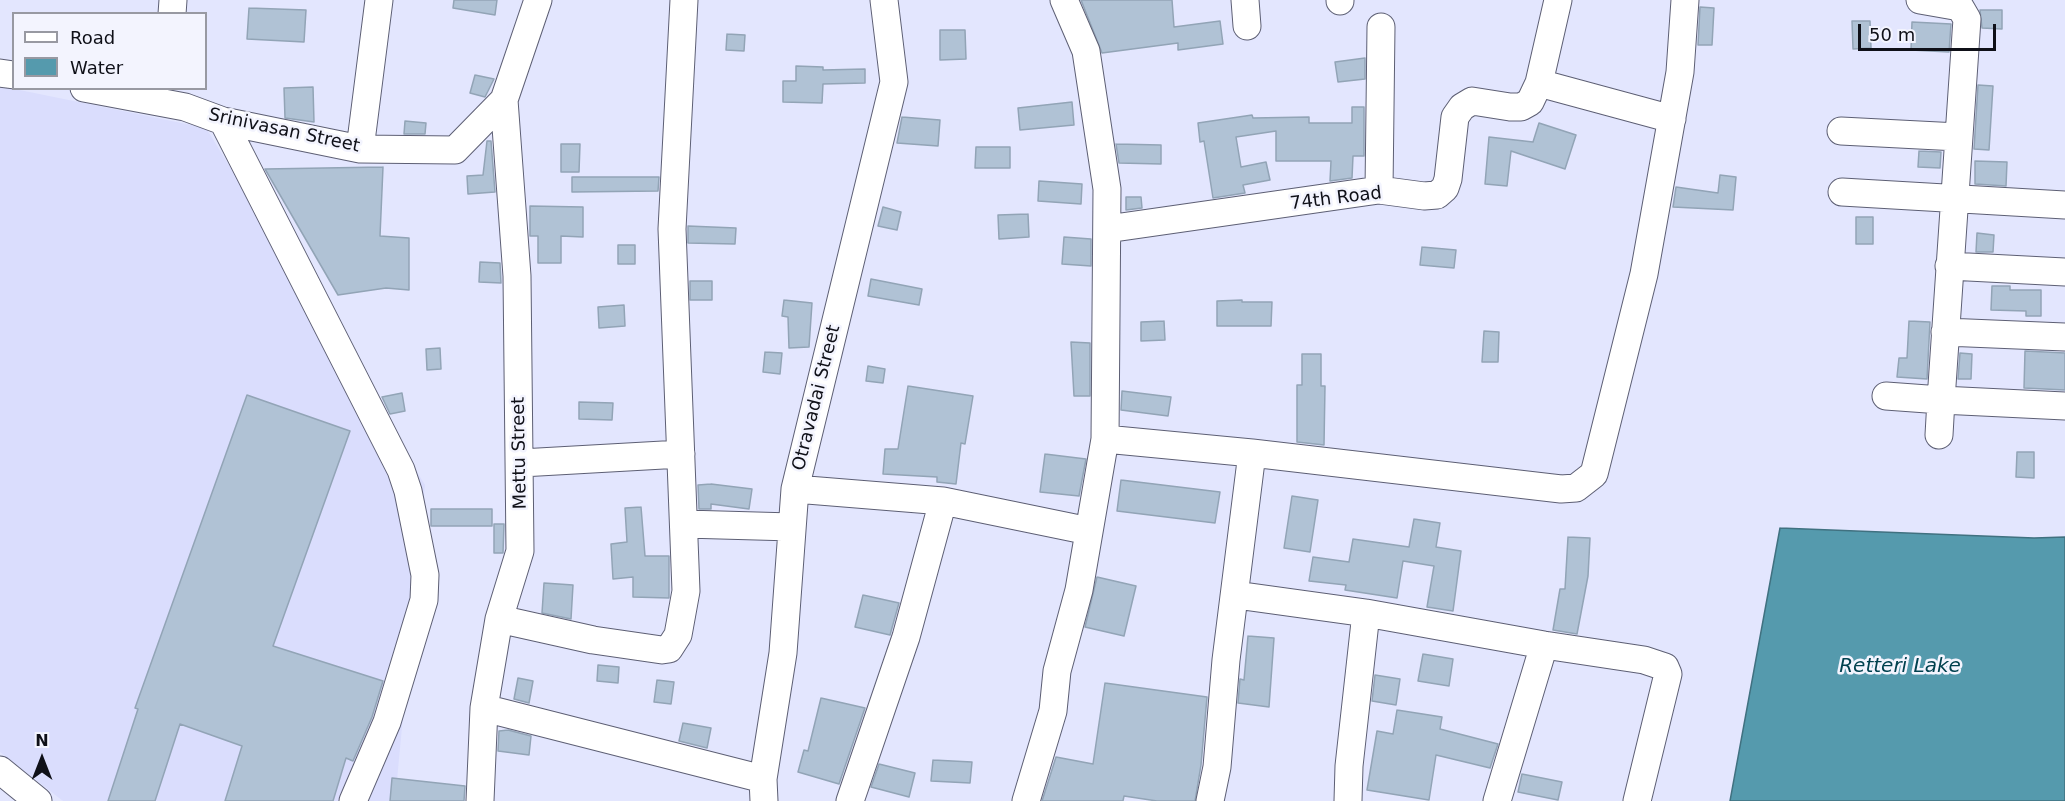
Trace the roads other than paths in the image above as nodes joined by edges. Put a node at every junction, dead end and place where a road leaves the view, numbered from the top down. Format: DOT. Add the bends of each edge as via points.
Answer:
graph roads {
  1 [pos="380,0"];
  2 [pos="538,0"];
  3 [pos="684,0"];
  4 [pos="884,0"];
  5 [pos="1064,0"];
  6 [pos="1558,0"];
  7 [pos="1684,0"];
  8 [pos="1920,0"];
  9 [pos="1381,27"];
  10 [pos="1539,83"];
  11 [pos="103,90"];
  12 [pos="181,98"];
  13 [pos="504,100"];
  14 [pos="1672,119"];
  15 [pos="223,121"];
  16 [pos="1841,131"];
  17 [pos="1958,136"];
  18 [pos="360,149"];
  19 [pos="1379,190"];
  20 [pos="1842,192"];
  21 [pos="1953,199"];
  22 [pos="2065,205"];
  23 [pos="1107,229"];
  24 [pos="1949,266"];
  25 [pos="2065,272"];
  26 [pos="1945,332"];
  27 [pos="2065,337"];
  28 [pos="1886,396"];
  29 [pos="1941,400"];
  30 [pos="2065,406"];
  31 [pos="1939,435"];
  32 [pos="1105,439"];
  33 [pos="1252,453"];
  34 [pos="681,454"];
  35 [pos="521,463"];
  36 [pos="795,489"];
  37 [pos="943,501"];
  38 [pos="685,524"];
  39 [pos="792,527"];
  40 [pos="1089,531"];
  41 [pos="1236,595"];
  42 [pos="1366,613"];
  43 [pos="499,619"];
  44 [pos="1544,645"];
  45 [pos="484,708"];
  46 [pos="0,770"];
  47 [pos="764,790"];
  48 [pos="38,801"];
  49 [pos="353,801"];
  50 [pos="480,801"];
  51 [pos="850,801"];
  52 [pos="1026,801"];
  53 [pos="1210,801"];
  54 [pos="1348,801"];
  55 [pos="1497,801"];
  56 [pos="1637,801"];
  1 -- 18 [label="street"];
  2 -- 13 [label="street, Srinivasan Street"];
  3 -- 34 [label="street" via="672,229"];
  4 -- 36 [label="street, Otravadai Street" via="894,82"];
  5 -- 23 [label="street" via="1086,51 1107,189"];
  6 -- 10 [label="street, 74th Road"];
  7 -- 14 [label="street" via="1680,72"];
  8 -- 17 [label="street" via="1960,6 1967,19"];
  9 -- 19 [label="street"];
  10 -- 14 [label="street"];
  10 -- 19 [label="street, 74th Road" via="1530,102 1521,107 1472,101 1462,107 1455,117 1448,179 1437,195"];
  11 -- 12 [label="street, Srinivasan Street"];
  12 -- 15 [label="street, Srinivasan Street"];
  13 -- 18 [label="street, Srinivasan Street" via="455,150"];
  13 -- 35 [label="street, Mettu Street" via="517,276"];
  14 -- 33 [label="street" via="1644,274 1594,474 1576,488 1561,489"];
  15 -- 18 [label="street, Srinivasan Street"];
  15 -- 49 [label="street" via="401,470 425,575 424,600 387,722"];
  16 -- 17 [label="street"];
  17 -- 21 [label="street"];
  19 -- 23 [label="street, 74th Road"];
  20 -- 21 [label="street"];
  21 -- 22 [label="street"];
  21 -- 24 [label="street"];
  23 -- 32 [label="street"];
  24 -- 25 [label="street"];
  24 -- 26 [label="street"];
  26 -- 27 [label="street"];
  26 -- 29 [label="street"];
  28 -- 29 [label="street"];
  29 -- 30 [label="street"];
  29 -- 31 [label="street"];
  32 -- 33 [label="street"];
  32 -- 40 [label="street"];
  33 -- 41 [label="street"];
  34 -- 35 [label="street"];
  34 -- 38 [label="street"];
  35 -- 43 [label="street, Mettu Street" via="520,550"];
  36 -- 37 [label="street"];
  36 -- 39 [label="street, Otravadai Street"];
  37 -- 40 [label="street"];
  37 -- 51 [label="street" via="906,637"];
  38 -- 39 [label="street"];
  38 -- 43 [label="street" via="686,591 678,635 669,649 593,640"];
  39 -- 47 [label="street, Otravadai Street" via="783,653"];
  40 -- 52 [label="street" via="1079,590 1057,671 1053,711"];
  41 -- 42 [label="street"];
  41 -- 53 [label="street"];
  42 -- 44 [label="street"];
  42 -- 54 [label="street" via="1348,766"];
  43 -- 45 [label="street, Mettu Street"];
  44 -- 55 [label="street"];
  44 -- 56 [label="street" via="1644,660 1665,667 1668,674"];
  45 -- 47 [label="street"];
  45 -- 50 [label="street, Mettu Street"];
  46 -- 48 [label="street"];
}
